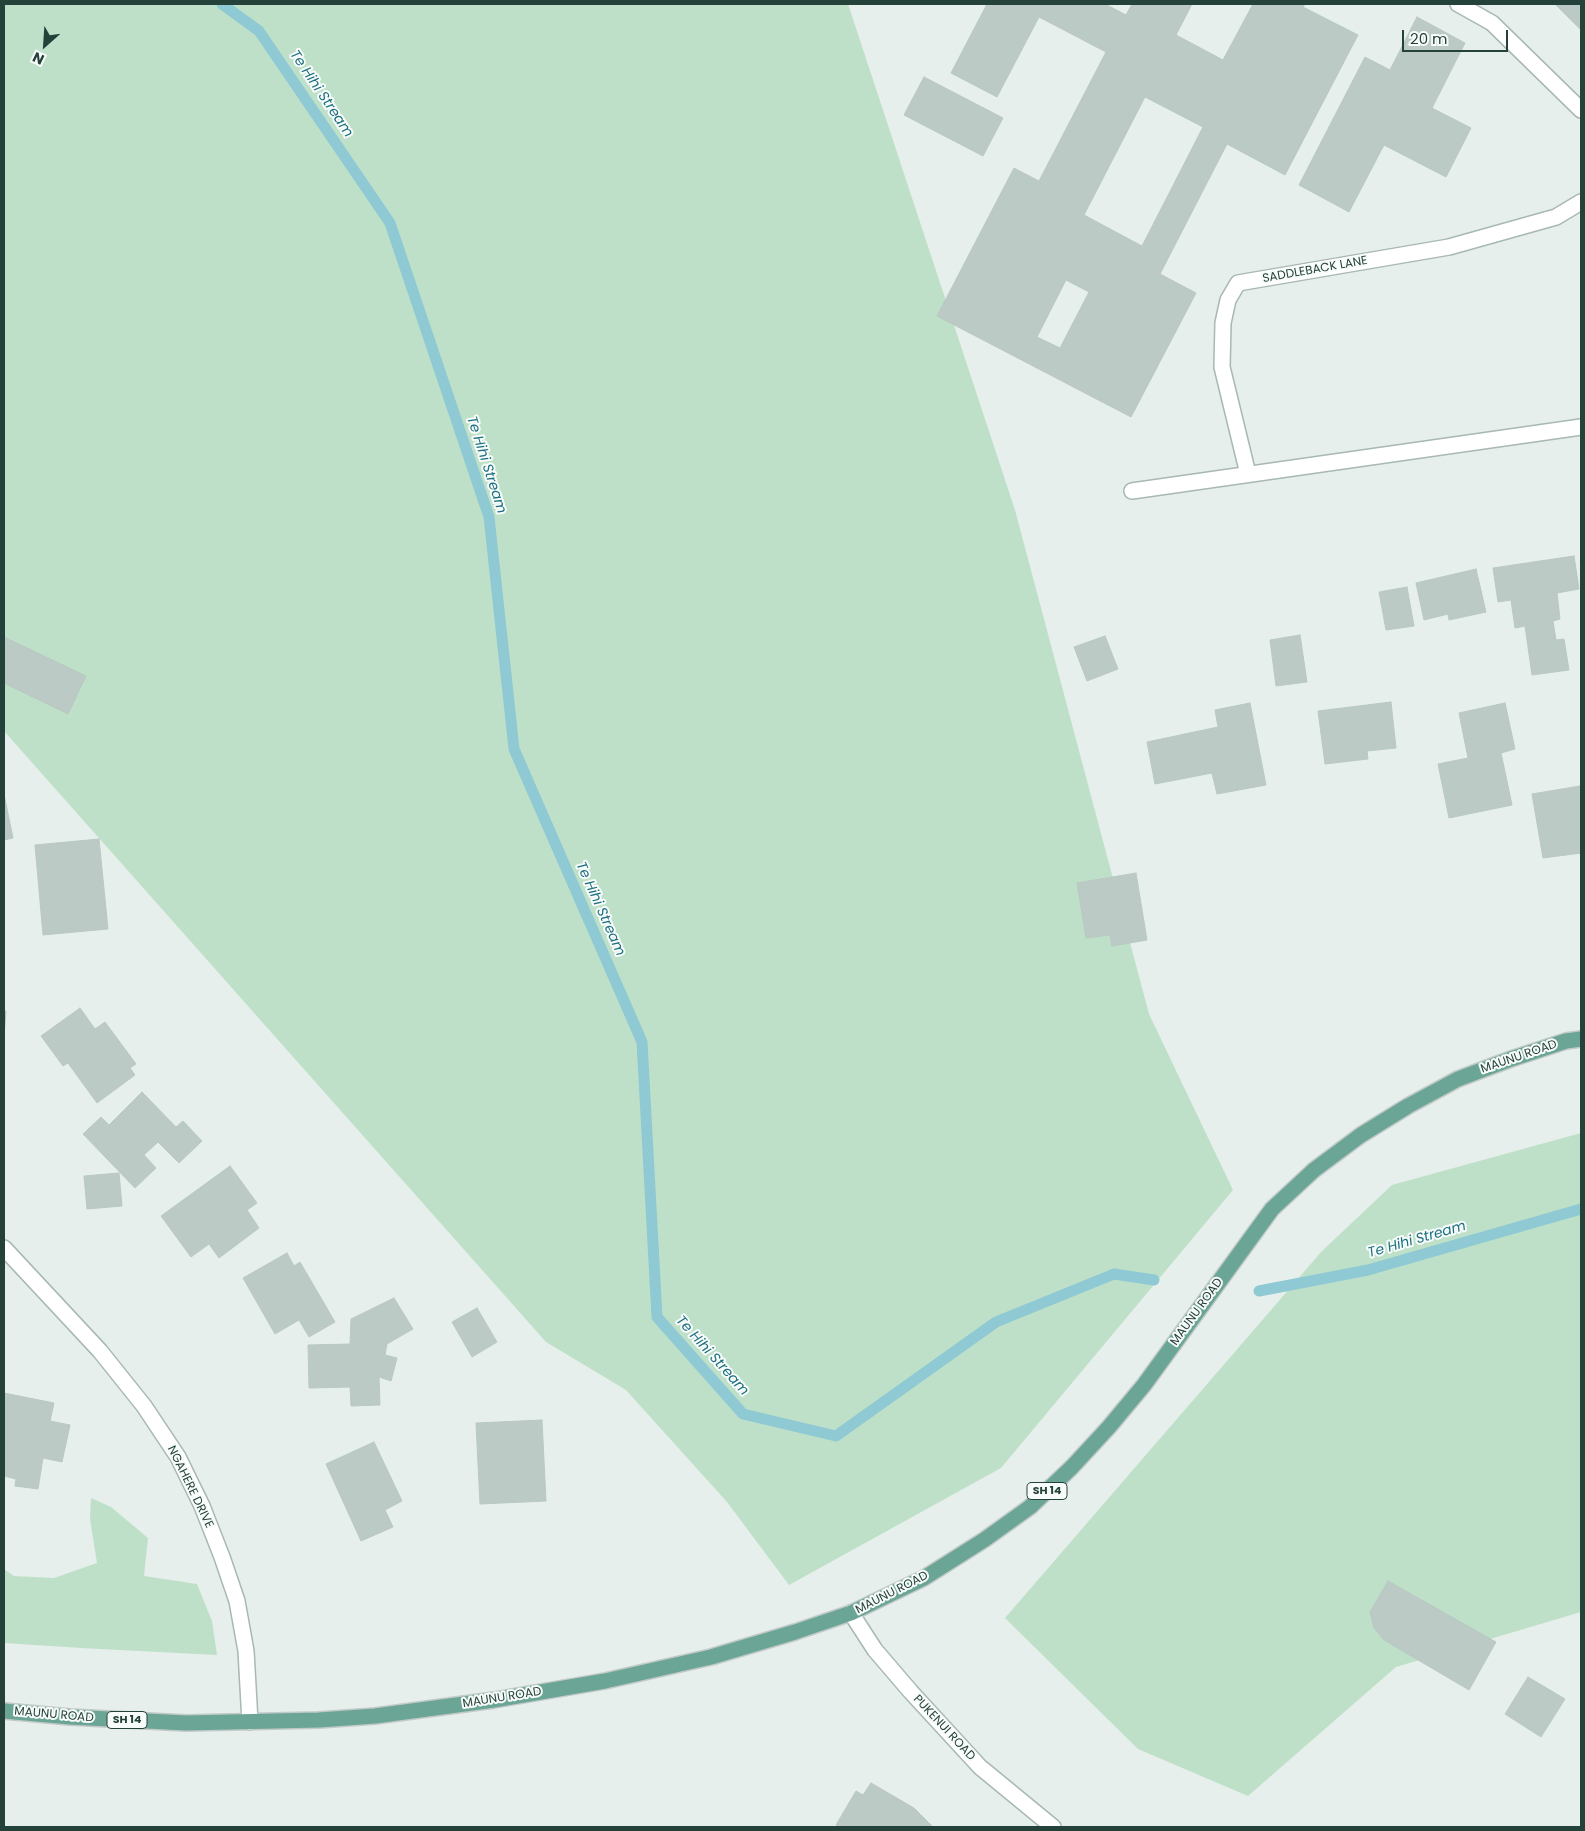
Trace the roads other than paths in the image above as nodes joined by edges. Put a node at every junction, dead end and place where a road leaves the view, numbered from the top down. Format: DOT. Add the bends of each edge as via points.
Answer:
graph roads {
  1 [pos="1458,4"];
  2 [pos="1581,110"];
  3 [pos="1581,202"];
  4 [pos="1581,427"];
  5 [pos="1248,474"];
  6 [pos="1132,491"];
  7 [pos="1581,1038"];
  8 [pos="4,1248"];
  9 [pos="851,1613"];
  10 [pos="4,1710"];
  11 [pos="250,1722"];
  12 [pos="1053,1827"];
  1 -- 2 [label="street" via="1492,23"];
  3 -- 5 [label="street, SADDLEBACK LANE" via="1556,217 1449,247 1238,283 1228,300 1223,323 1222,367"];
  4 -- 5 [label="street"];
  5 -- 6 [label="street"];
  7 -- 9 [label="main road, MAUNU ROAD / SH 14" via="1458,1079 1361,1135 1314,1170 1272,1209 1144,1385 1072,1467 1030,1507 984,1540 924,1578"];
  8 -- 11 [label="street, NGAHERE DRIVE" via="100,1351 144,1406 178,1457 202,1506 237,1601 246,1651"];
  9 -- 11 [label="main road, MAUNU ROAD / SH 14" via="711,1657 605,1681 375,1716"];
  9 -- 12 [label="street, PUKENUI ROAD" via="875,1650 980,1767"];
  10 -- 11 [label="main road, MAUNU ROAD / SH 14" via="186,1723"];
}
